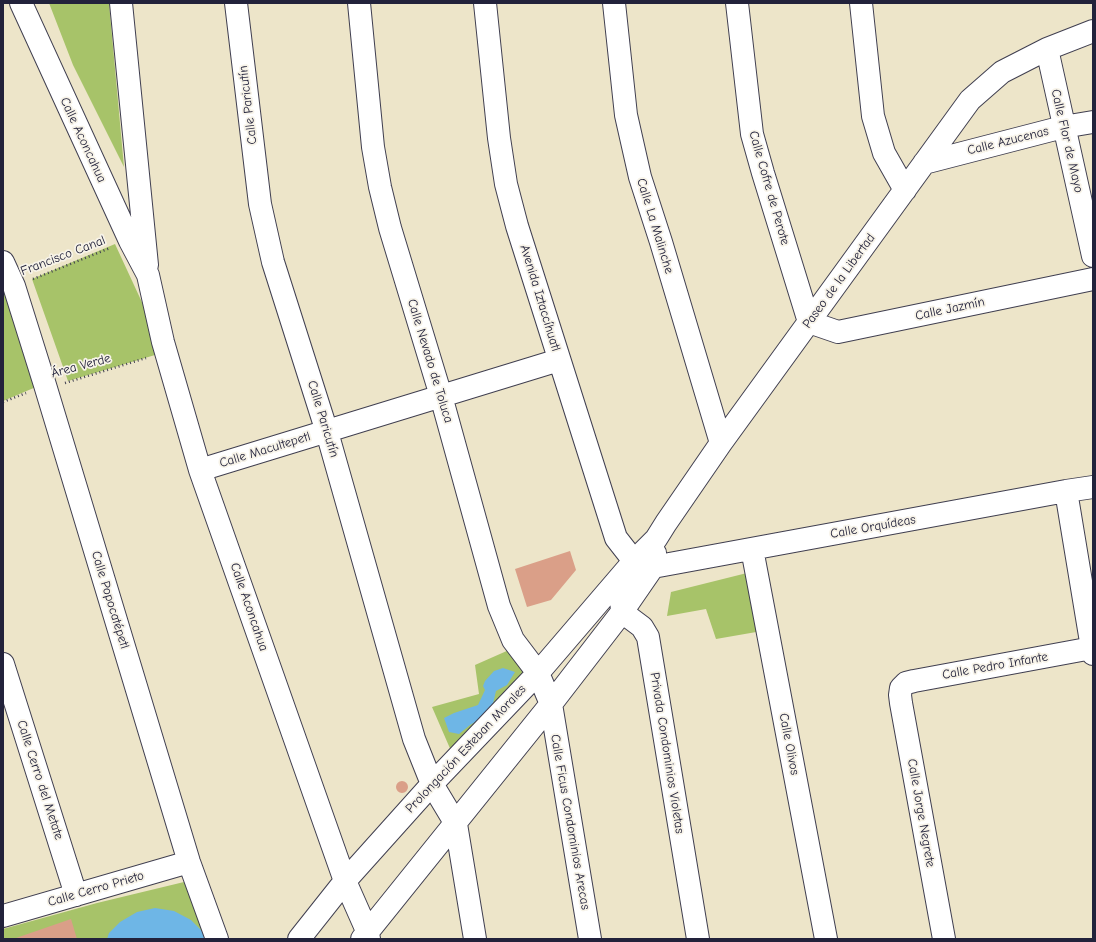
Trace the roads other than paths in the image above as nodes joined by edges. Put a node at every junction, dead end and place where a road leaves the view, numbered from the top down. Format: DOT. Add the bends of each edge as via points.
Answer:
graph roads {
  1 [pos="20,3"];
  2 [pos="121,3"];
  3 [pos="236,3"];
  4 [pos="359,3"];
  5 [pos="485,3"];
  6 [pos="614,3"];
  7 [pos="737,3"];
  8 [pos="861,3"];
  9 [pos="1093,31"];
  10 [pos="1047,49"];
  11 [pos="1093,122"];
  12 [pos="1063,127"];
  13 [pos="924,163"];
  14 [pos="905,190"];
  15 [pos="1093,256"];
  16 [pos="3,262"];
  17 [pos="148,275"];
  18 [pos="1093,279"];
  19 [pos="809,322"];
  20 [pos="559,360"];
  21 [pos="441,396"];
  22 [pos="327,432"];
  23 [pos="721,443"];
  24 [pos="200,470"];
  25 [pos="1093,488"];
  26 [pos="1066,491"];
  27 [pos="752,549"];
  28 [pos="644,564"];
  29 [pos="620,578"];
  30 [pos="622,612"];
  31 [pos="1092,651"];
  32 [pos="3,664"];
  33 [pos="538,673"];
  34 [pos="901,688"];
  35 [pos="551,704"];
  36 [pos="432,784"];
  37 [pos="456,824"];
  38 [pos="189,862"];
  39 [pos="346,881"];
  40 [pos="76,895"];
  41 [pos="3,916"];
  42 [pos="366,937"];
  43 [pos="217,939"];
  44 [pos="299,939"];
  45 [pos="475,939"];
  46 [pos="590,939"];
  47 [pos="698,939"];
  48 [pos="826,939"];
  49 [pos="944,939"];
  1 -- 17 [label="street, Calle Aconcahua"];
  2 -- 17 [label="street, Calle Aconcahua"];
  3 -- 22 [label="street, Calle Paricutín" via="260,204 273,262"];
  4 -- 21 [label="street, Calle Nevado de Toluca" via="373,147 380,187"];
  5 -- 20 [label="street, Avenida Iztaccíhuatl" via="506,184"];
  6 -- 23 [label="street, Calle La Malinche" via="626,115 640,177"];
  7 -- 19 [label="street, Calle Cofre de Perote" via="752,134"];
  8 -- 14 [label="street" via="873,116 884,153"];
  9 -- 10 [label="street, Paseo de la Libertad"];
  10 -- 12 [label="street, Calle Flor de Mayo"];
  10 -- 13 [label="street, Paseo de la Libertad" via="1002,72 970,100"];
  11 -- 12 [label="street, Calle Azucenas"];
  12 -- 13 [label="street, Calle Azucenas"];
  12 -- 15 [label="street, Calle Flor de Mayo"];
  13 -- 14 [label="street, Paseo de la Libertad"];
  14 -- 19 [label="street, Paseo de la Libertad"];
  16 -- 38 [label="street, Calle Popocatépetl" via="14,286 46,385"];
  17 -- 24 [label="street, Calle Aconcahua" via="166,352"];
  18 -- 19 [label="street, Calle Jazmín" via="838,332"];
  19 -- 23 [label="street, Paseo de la Libertad"];
  20 -- 21 [label="street, Calle Macultepetl"];
  20 -- 28 [label="street, Avenida Iztaccíhuatl" via="616,538"];
  21 -- 22 [label="street, Calle Macultepetl"];
  21 -- 33 [label="street, Calle Nevado de Toluca" via="499,606 513,640"];
  22 -- 24 [label="street, Calle Macultepetl"];
  22 -- 36 [label="street, Calle Paricutín" via="414,738"];
  23 -- 28 [label="street, Paseo de la Libertad" via="666,523"];
  24 -- 39 [label="street, Calle Aconcahua"];
  25 -- 26 [label="street, Calle Orquídeas"];
  26 -- 27 [label="street, Calle Orquídeas"];
  26 -- 31 [label="street"];
  27 -- 28 [label="street, Calle Orquídeas"];
  27 -- 48 [label="street, Calle Olivos"];
  28 -- 29 [label="street, Prolongación Esteban Morales"];
  28 -- 30 [label="street"];
  29 -- 30 [label="street"];
  29 -- 33 [label="street, Prolongación Esteban Morales"];
  30 -- 35 [label="street"];
  30 -- 47 [label="street, Privada Condominios Violetas" via="642,627 648,637"];
  31 -- 34 [label="street, Calle Pedro Infante" via="914,681 906,683"];
  32 -- 40 [label="street, Calle Cerro del Metate"];
  33 -- 35 [label="street, Calle Nevado de Toluca"];
  33 -- 36 [label="street, Prolongación Esteban Morales"];
  34 -- 49 [label="street, Calle Jorge Negrete" via="900,703"];
  35 -- 37 [label="street"];
  35 -- 46 [label="street, Calle Ficus Condominios Arecas"];
  36 -- 37 [label="street, Calle Paricutín"];
  36 -- 39 [label="street, Prolongación Esteban Morales"];
  37 -- 42 [label="street"];
  37 -- 45 [label="street"];
  38 -- 40 [label="street, Calle Cerro Prieto"];
  38 -- 43 [label="street, Calle Popocatépetl"];
  39 -- 42 [label="street, Calle Aconcahua"];
  39 -- 44 [label="street, Prolongación Esteban Morales"];
  40 -- 41 [label="street, Calle Cerro Prieto"];
}
